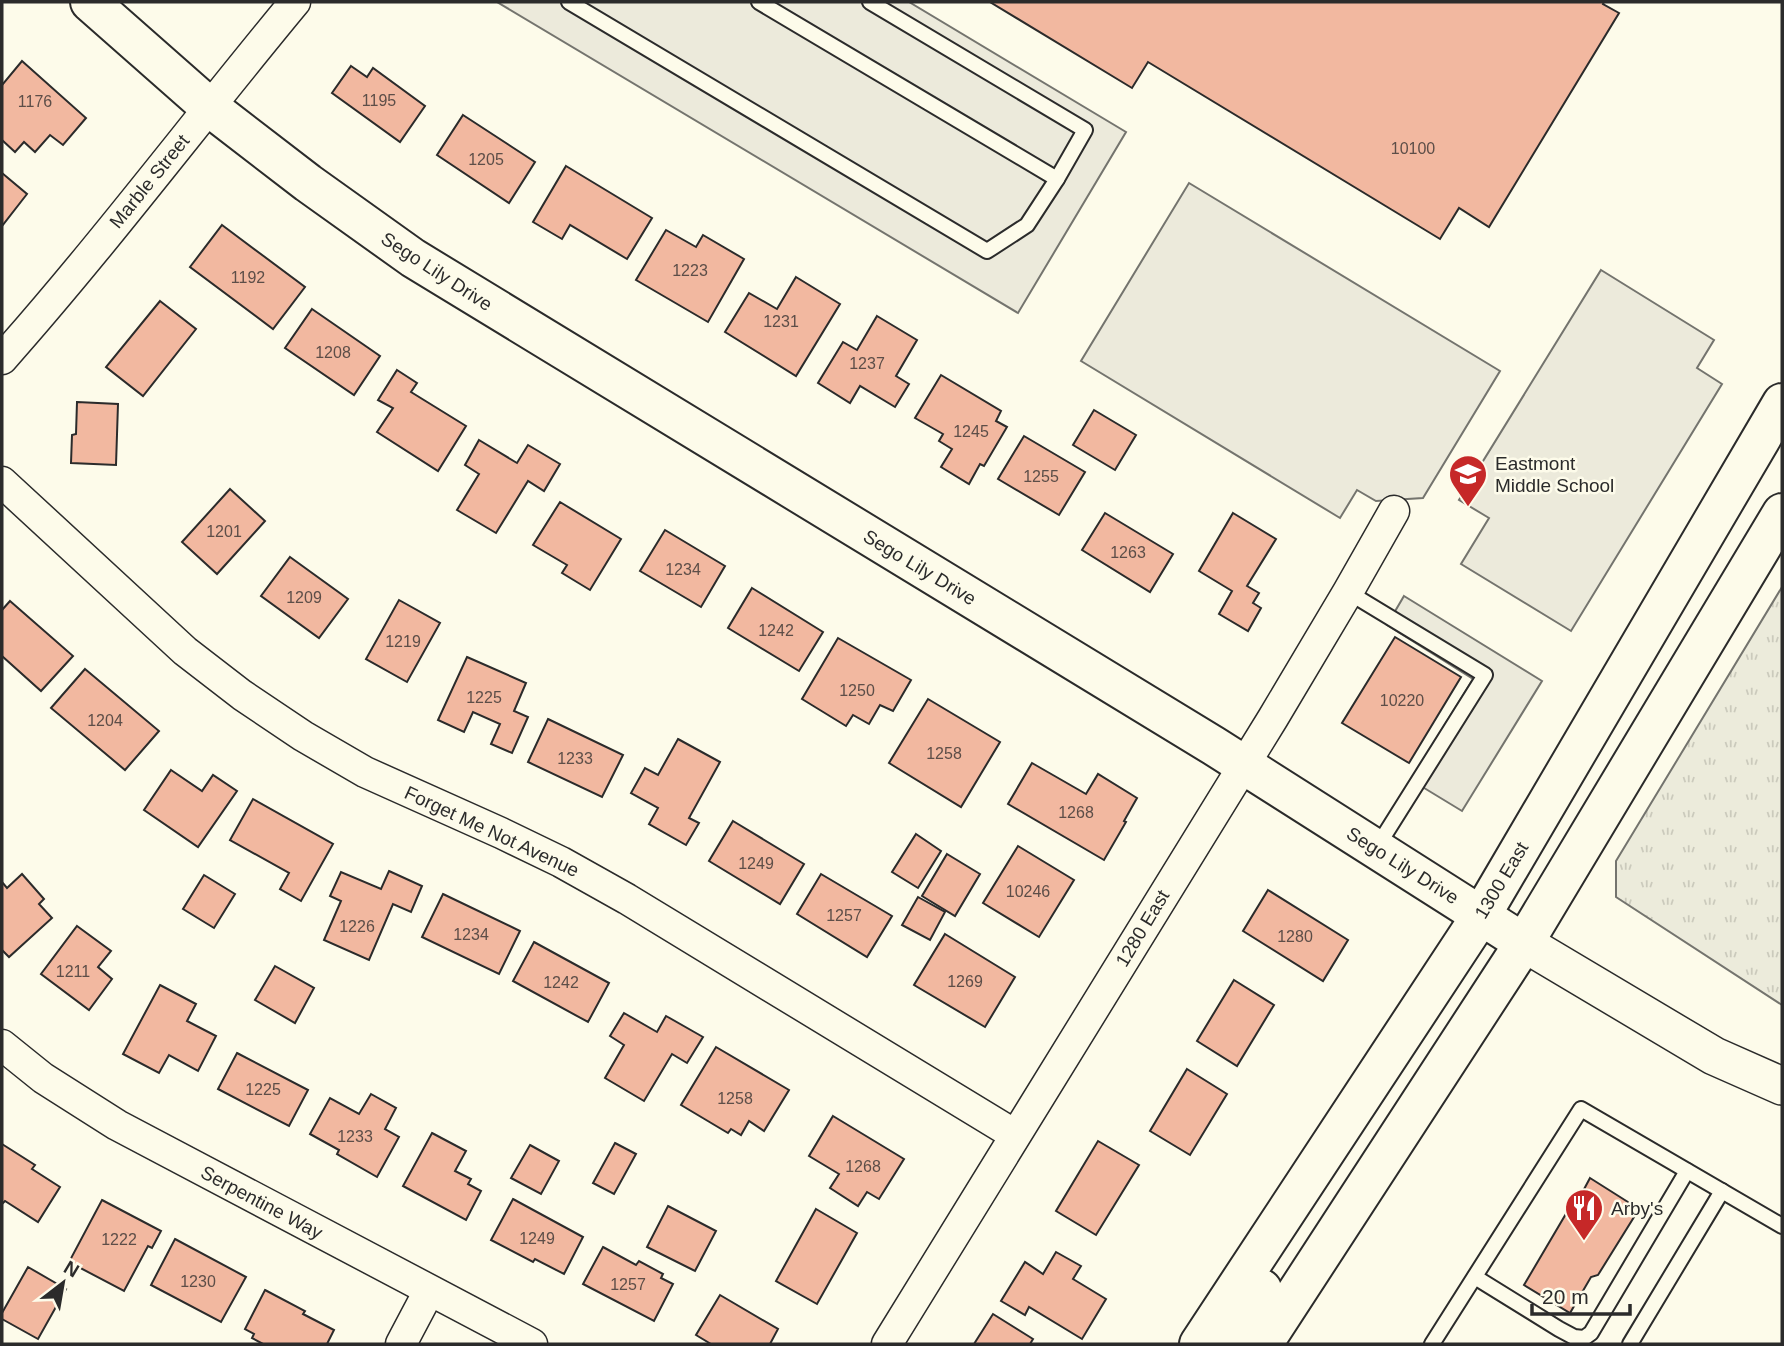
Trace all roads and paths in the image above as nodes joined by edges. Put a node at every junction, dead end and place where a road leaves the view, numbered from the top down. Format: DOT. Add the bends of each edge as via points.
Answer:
graph roads {
  1 [pos="90,2"];
  2 [pos="295,2"];
  3 [pos="569,2"];
  4 [pos="759,2"];
  5 [pos="870,2"];
  6 [pos="208,106"];
  7 [pos="1057,179"];
  8 [pos="2,359"];
  9 [pos="1782,403"];
  10 [pos="2,482"];
  11 [pos="1394,511"];
  12 [pos="1782,513"];
  13 [pos="1349,592"];
  14 [pos="1243,764"];
  15 [pos="1377,849"];
  16 [pos="1482,914"];
  17 [pos="1524,943"];
  18 [pos="2,1045"];
  19 [pos="1782,1086"];
  20 [pos="1015,1135"];
  21 [pos="1687,1171"];
  22 [pos="1722,1191"];
  23 [pos="1782,1226"];
  24 [pos="1270,1235"];
  25 [pos="1475,1277"];
  26 [pos="429,1290"];
  27 [pos="401,1344"];
  28 [pos="532,1344"];
  29 [pos="887,1344"];
  30 [pos="1199,1344"];
  31 [pos="1232,1344"];
  32 [pos="1263,1344"];
  33 [pos="1432,1344"];
  34 [pos="1630,1344"];
  1 -- 6 [label="main road, Sego Lily Drive"];
  2 -- 6 [label="street, Marble Street"];
  3 -- 7 [label="lane" via="987,251 1027,225"];
  4 -- 7 [label="lane"];
  5 -- 7 [label="lane" via="1085,130"];
  6 -- 8 [label="street, Marble Street"];
  6 -- 14 [label="main road, Sego Lily Drive" via="413,258"];
  9 -- 16 [label="main road, 1300 East"];
  10 -- 20 [label="street, Forget Me Not Avenue" via="185,650 303,736 365,772 537,850 627,899"];
  11 -- 13 [label="street, 1280 East"];
  12 -- 17 [label="main road"];
  13 -- 14 [label="street, 1280 East"];
  13 -- 15 [label="lane" via="1485,675"];
  14 -- 15 [label="main road, Sego Lily Drive"];
  14 -- 20 [label="street, 1280 East"];
  15 -- 16 [label="main road, Sego Lily Drive"];
  16 -- 17 [label="main road, Sego Lily Drive"];
  16 -- 24 [label="main road, 1300 East"];
  17 -- 19 [label="street, Sego Lily Drive" via="1714,1055"];
  17 -- 32 [label="main road"];
  18 -- 26 [label="street, Serpentine Way" via="117,1125"];
  20 -- 29 [label="street, 1280 East"];
  21 -- 22 [label="lane"];
  21 -- 25 [label="lane" via="1581,1110"];
  21 -- 25 [label="lane" via="1584,1338 1559,1329"];
  22 -- 23 [label="lane"];
  22 -- 34 [label="lane"];
  24 -- 30 [label="main road, 1300 East"];
  24 -- 31 [label="main road" via="1265,1280 1251,1315"];
  25 -- 33 [label="lane"];
  26 -- 27 [label="street"];
  26 -- 28 [label="street, Serpentine Way"];
}
